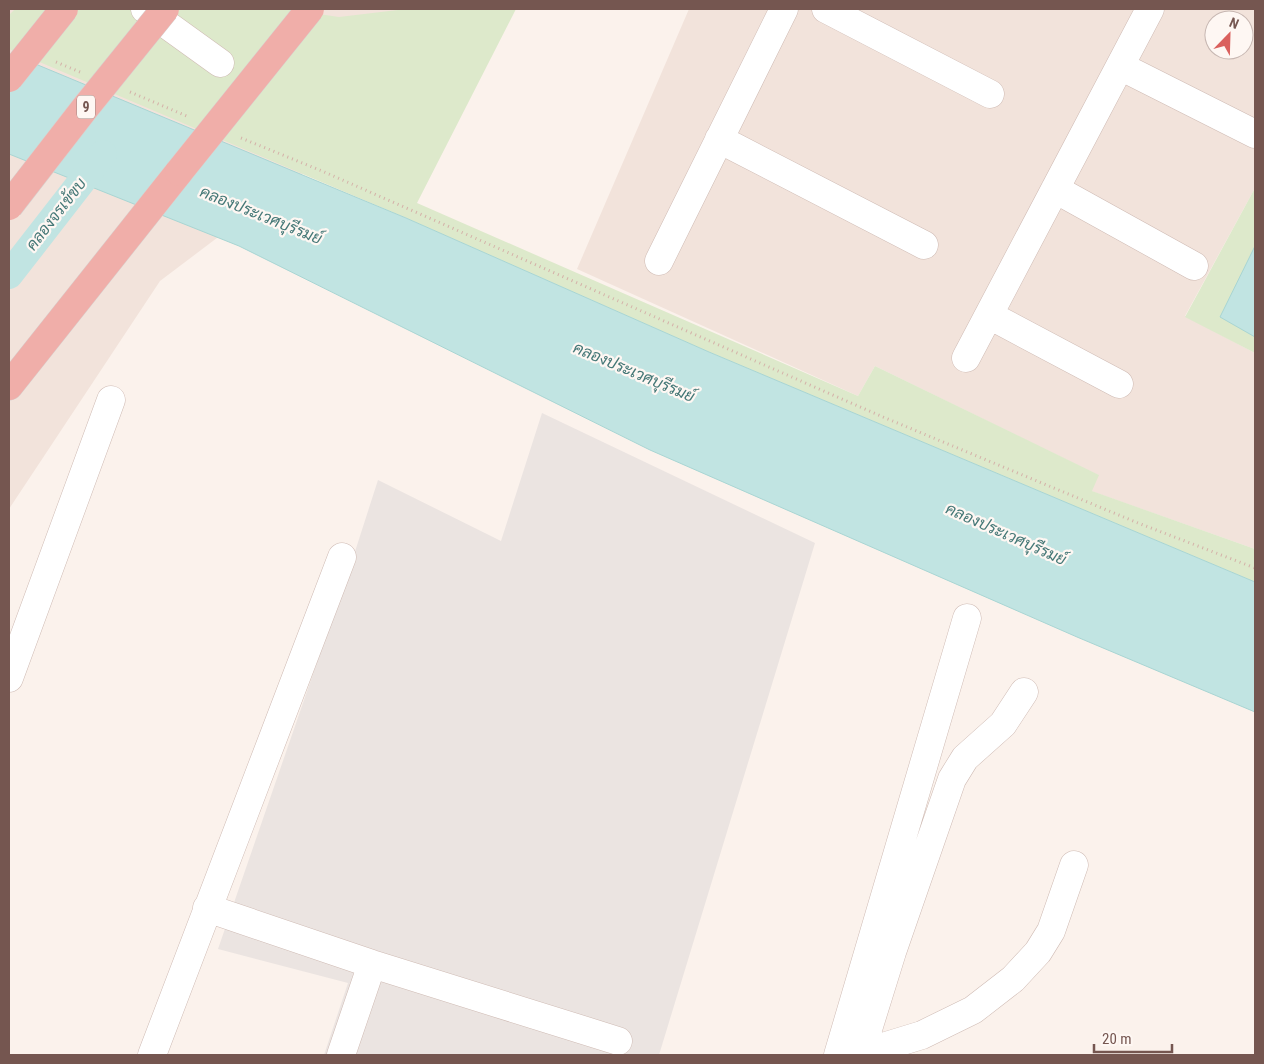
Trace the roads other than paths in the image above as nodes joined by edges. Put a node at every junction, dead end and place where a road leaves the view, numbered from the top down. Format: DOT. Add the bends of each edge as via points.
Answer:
graph roads {
  1 [pos="64,9"];
  2 [pos="145,9"];
  3 [pos="165,9"];
  4 [pos="310,9"];
  5 [pos="784,9"];
  6 [pos="826,9"];
  7 [pos="1150,9"];
  8 [pos="220,63"];
  9 [pos="1120,66"];
  10 [pos="9,78"];
  11 [pos="990,94"];
  12 [pos="1255,134"];
  13 [pos="719,139"];
  14 [pos="1055,189"];
  15 [pos="9,206"];
  16 [pos="924,245"];
  17 [pos="659,261"];
  18 [pos="1194,266"];
  19 [pos="989,315"];
  20 [pos="966,358"];
  21 [pos="1119,384"];
  22 [pos="9,386"];
  23 [pos="111,400"];
  24 [pos="342,557"];
  25 [pos="967,618"];
  26 [pos="9,678"];
  27 [pos="1024,692"];
  28 [pos="1074,865"];
  29 [pos="207,908"];
  30 [pos="372,964"];
  31 [pos="618,1042"];
  32 [pos="152,1055"];
  33 [pos="341,1055"];
  34 [pos="853,1055"];
  1 -- 10 [label="highway, bridge"];
  2 -- 8 [label="street"];
  3 -- 15 [label="highway, 9, bridge"];
  4 -- 22 [label="highway, bridge"];
  5 -- 13 [label="street"];
  6 -- 11 [label="street"];
  7 -- 9 [label="street"];
  9 -- 12 [label="street"];
  9 -- 14 [label="street"];
  13 -- 16 [label="street"];
  13 -- 17 [label="street"];
  14 -- 18 [label="street"];
  14 -- 19 [label="street"];
  19 -- 20 [label="street"];
  19 -- 21 [label="street"];
  23 -- 26 [label="street"];
  24 -- 29 [label="street"];
  25 -- 34 [label="street"];
  27 -- 34 [label="street" via="1003,724 965,758 952,779"];
  28 -- 34 [label="street" via="1051,931 1038,952 1013,979 974,1010 922,1035"];
  29 -- 30 [label="street"];
  29 -- 32 [label="street"];
  30 -- 31 [label="street"];
  30 -- 33 [label="street"];
}
